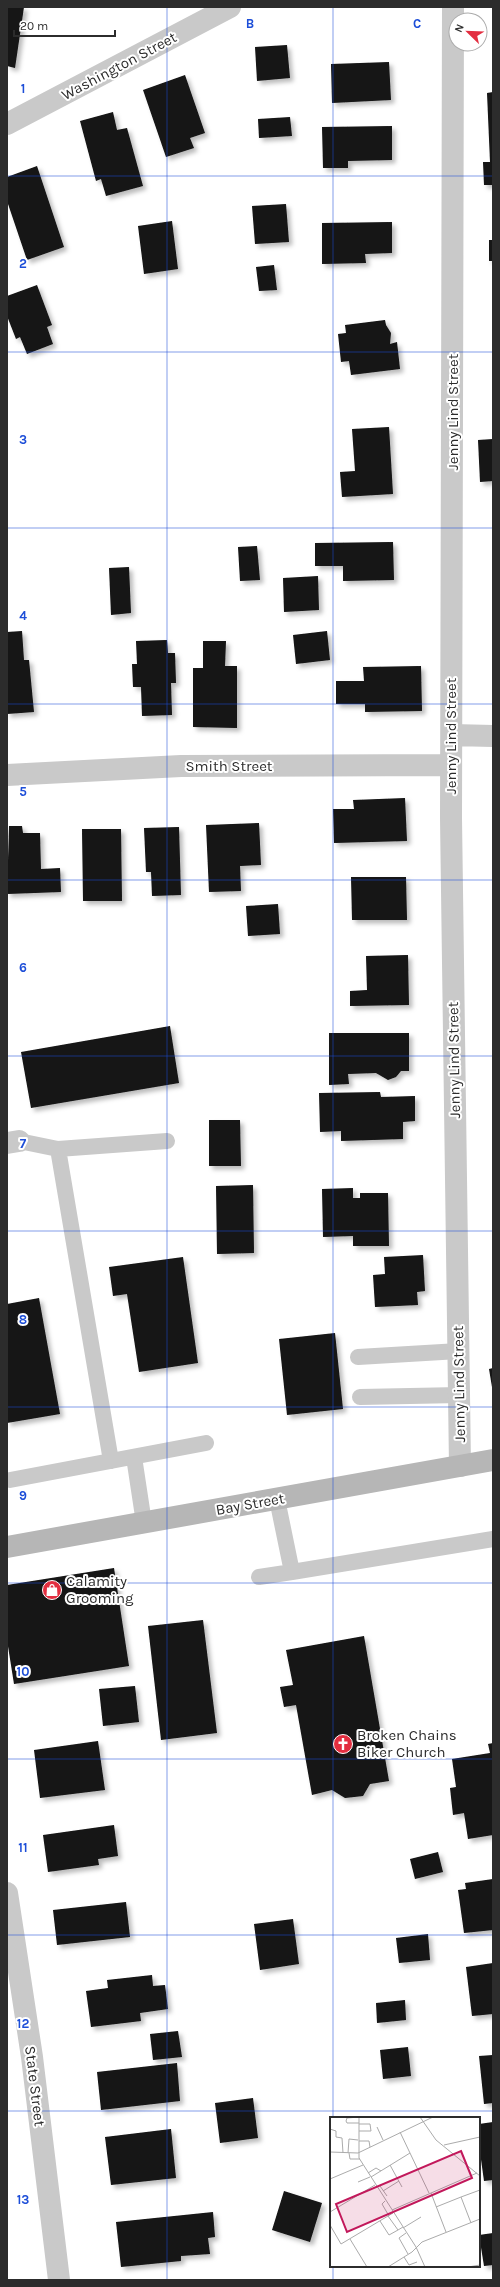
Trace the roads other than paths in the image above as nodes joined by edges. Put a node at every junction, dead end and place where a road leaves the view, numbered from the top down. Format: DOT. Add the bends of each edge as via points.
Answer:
graph roads {
  1 [pos="230,7"];
  2 [pos="453,7"];
  3 [pos="7,124"];
  4 [pos="452,735"];
  5 [pos="493,736"];
  6 [pos="451,765"];
  7 [pos="7,775"];
  8 [pos="167,1141"];
  9 [pos="13,1142"];
  10 [pos="58,1149"];
  11 [pos="459,1350"];
  12 [pos="358,1358"];
  13 [pos="460,1394"];
  14 [pos="360,1397"];
  15 [pos="206,1443"];
  16 [pos="134,1457"];
  17 [pos="493,1460"];
  18 [pos="111,1461"];
  19 [pos="460,1466"];
  20 [pos="10,1480"];
  21 [pos="277,1499"];
  22 [pos="144,1523"];
  23 [pos="493,1539"];
  24 [pos="7,1547"];
  25 [pos="292,1572"];
  26 [pos="259,1577"];
  27 [pos="7,1893"];
  28 [pos="59,2280"];
  1 -- 3 [label="street, Washington Street"];
  2 -- 4 [label="street, Jenny Lind Street"];
  4 -- 5 [label="street"];
  4 -- 6 [label="street, Jenny Lind Street"];
  6 -- 7 [label="street, Smith Street" via="181,766"];
  6 -- 11 [label="street, Jenny Lind Street"];
  8 -- 10 [label="lane"];
  9 -- 10 [label="lane"];
  10 -- 18 [label="lane"];
  11 -- 12 [label="lane"];
  11 -- 13 [label="street, Jenny Lind Street"];
  13 -- 14 [label="lane"];
  13 -- 19 [label="street, Jenny Lind Street"];
  15 -- 16 [label="lane"];
  16 -- 18 [label="lane"];
  16 -- 22 [label="lane"];
  17 -- 19 [label="main road, Bay Street"];
  18 -- 20 [label="lane"];
  19 -- 21 [label="main road, Bay Street"];
  21 -- 22 [label="main road, Bay Street"];
  21 -- 25 [label="lane"];
  22 -- 24 [label="main road, Bay Street"];
  23 -- 25 [label="lane"];
  25 -- 26 [label="lane"];
  27 -- 28 [label="street, State Street" via="32,2057"];
}
